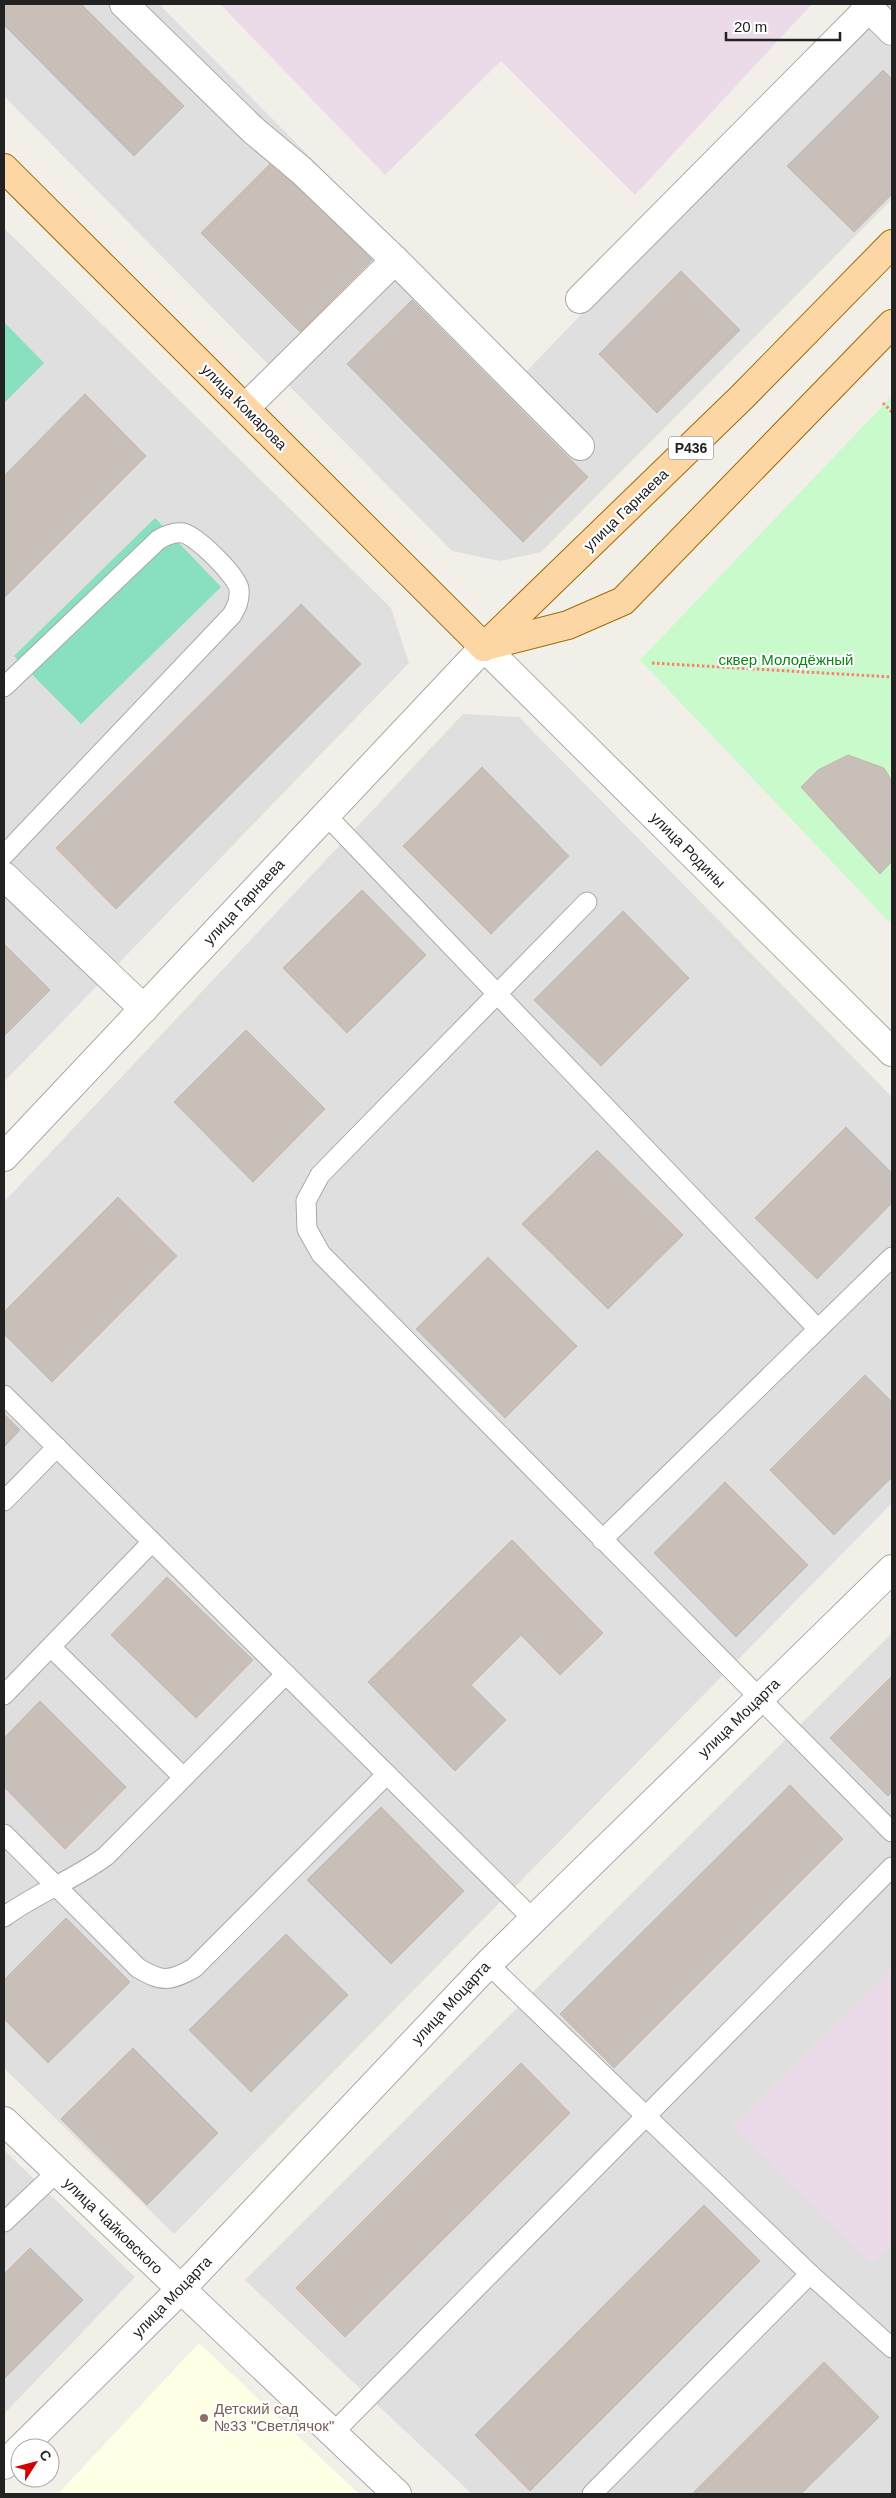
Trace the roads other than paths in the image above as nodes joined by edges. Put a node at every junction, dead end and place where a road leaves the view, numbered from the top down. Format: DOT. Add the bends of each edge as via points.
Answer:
graph roads {
  1 [pos="124,4"];
  2 [pos="867,6"];
  3 [pos="892,32"];
  4 [pos="4,168"];
  5 [pos="892,244"];
  6 [pos="395,260"];
  7 [pos="580,299"];
  8 [pos="892,324"];
  9 [pos="245,408"];
  10 [pos="580,446"];
  11 [pos="484,647"];
  12 [pos="4,687"];
  13 [pos="326,815"];
  14 [pos="4,855"];
  15 [pos="4,876"];
  16 [pos="587,902"];
  17 [pos="497,993"];
  18 [pos="144,1008"];
  19 [pos="892,1052"];
  20 [pos="5,1154"];
  21 [pos="892,1257"];
  22 [pos="818,1329"];
  23 [pos="4,1395"];
  24 [pos="57,1447"];
  25 [pos="4,1501"];
  26 [pos="602,1540"];
  27 [pos="152,1542"];
  28 [pos="892,1569"];
  29 [pos="51,1647"];
  30 [pos="286,1674"];
  31 [pos="4,1695"];
  32 [pos="760,1698"];
  33 [pos="387,1774"];
  34 [pos="183,1777"];
  35 [pos="892,1832"];
  36 [pos="4,1834"];
  37 [pos="892,1867"];
  38 [pos="57,1886"];
  39 [pos="4,1917"];
  40 [pos="533,1919"];
  41 [pos="488,1964"];
  42 [pos="644,2116"];
  43 [pos="4,2121"];
  44 [pos="57,2172"];
  45 [pos="4,2222"];
  46 [pos="810,2274"];
  47 [pos="180,2290"];
  48 [pos="892,2348"];
  49 [pos="333,2433"];
  50 [pos="32,2438"];
  51 [pos="397,2494"];
  52 [pos="592,2494"];
  1 -- 6 [label="street" via="253,130 302,171"];
  2 -- 3 [label="street"];
  2 -- 7 [label="street"];
  4 -- 9 [label="main road, улица Комарова"];
  5 -- 11 [label="main road, улица Гарнаева / P436" via="742,397"];
  6 -- 9 [label="street"];
  6 -- 10 [label="street"];
  8 -- 11 [label="main road" via="623,601 568,625"];
  9 -- 11 [label="main road, улица Комарова"];
  11 -- 13 [label="street, улица Гарнаева"];
  11 -- 19 [label="street, улица Родины"];
  12 -- 14 [label="lane" via="158,540 170,533 185,533 197,541 232,575 239,588 239,602 232,615"];
  13 -- 17 [label="lane"];
  13 -- 18 [label="street, улица Гарнаева"];
  15 -- 18 [label="street"];
  16 -- 17 [label="lane"];
  17 -- 22 [label="lane"];
  17 -- 26 [label="lane" via="320,1175 306,1201 306,1229 321,1254"];
  18 -- 20 [label="street, улица Гарнаева"];
  21 -- 22 [label="lane"];
  22 -- 26 [label="lane"];
  23 -- 24 [label="lane"];
  24 -- 25 [label="lane"];
  24 -- 27 [label="lane"];
  26 -- 32 [label="lane"];
  27 -- 29 [label="lane"];
  27 -- 30 [label="lane"];
  28 -- 32 [label="street, улица Моцарта"];
  29 -- 31 [label="lane"];
  29 -- 34 [label="lane"];
  30 -- 33 [label="lane"];
  30 -- 34 [label="lane"];
  32 -- 35 [label="lane"];
  32 -- 40 [label="street, улица Моцарта"];
  33 -- 38 [label="lane" via="194,1968 176,1978 155,1978 138,1968"];
  33 -- 40 [label="lane"];
  34 -- 38 [label="lane" via="106,1856"];
  36 -- 38 [label="lane"];
  37 -- 42 [label="lane"];
  38 -- 39 [label="lane" via="21,1904"];
  40 -- 41 [label="street, улица Моцарта"];
  41 -- 42 [label="lane"];
  41 -- 47 [label="street, улица Моцарта"];
  42 -- 46 [label="lane"];
  42 -- 49 [label="lane"];
  43 -- 44 [label="street, улица Чайковского"];
  44 -- 45 [label="lane"];
  44 -- 47 [label="street, улица Чайковского"];
  46 -- 48 [label="lane"];
  46 -- 52 [label="lane"];
  47 -- 49 [label="street, улица Чайковского"];
  47 -- 50 [label="street, улица Моцарта"];
  49 -- 51 [label="street, улица Чайковского"];
}
